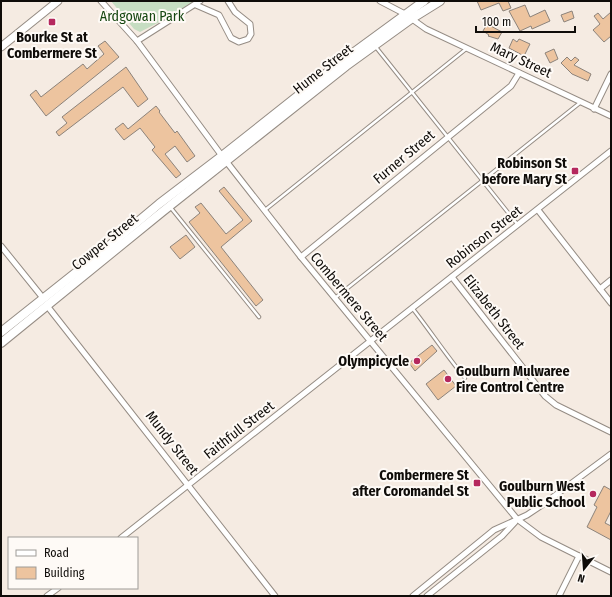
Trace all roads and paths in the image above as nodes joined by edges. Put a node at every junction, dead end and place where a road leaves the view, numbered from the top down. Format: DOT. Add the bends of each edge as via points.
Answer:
graph roads {
  1 [pos="58,1"];
  2 [pos="101,1"];
  3 [pos="228,1"];
  4 [pos="380,1"];
  5 [pos="424,1"];
  6 [pos="440,1"];
  7 [pos="198,3"];
  8 [pos="408,16"];
  9 [pos="137,41"];
  10 [pos="375,45"];
  11 [pos="1,46"];
  12 [pos="467,48"];
  13 [pos="520,73"];
  14 [pos="611,74"];
  15 [pos="413,92"];
  16 [pos="581,102"];
  17 [pos="594,109"];
  18 [pos="611,116"];
  19 [pos="447,136"];
  20 [pos="611,151"];
  21 [pos="225,159"];
  22 [pos="483,181"];
  23 [pos="170,206"];
  24 [pos="265,210"];
  25 [pos="538,210"];
  26 [pos="519,225"];
  27 [pos="1,246"];
  28 [pos="301,257"];
  29 [pos="452,277"];
  30 [pos="611,280"];
  31 [pos="600,289"];
  32 [pos="43,298"];
  33 [pos="335,298"];
  34 [pos="611,303"];
  35 [pos="48,307"];
  36 [pos="413,309"];
  37 [pos="259,316"];
  38 [pos="1,332"];
  39 [pos="371,341"];
  40 [pos="1,343"];
  41 [pos="465,378"];
  42 [pos="611,432"];
  43 [pos="611,454"];
  44 [pos="189,485"];
  45 [pos="518,519"];
  46 [pos="122,537"];
  47 [pos="579,556"];
  48 [pos="456,561"];
  49 [pos="462,568"];
  50 [pos="611,572"];
  51 [pos="57,589"];
  52 [pos="415,595"];
  53 [pos="47,596"];
  54 [pos="275,596"];
  55 [pos="427,596"];
  56 [pos="559,596"];
  1 -- 11 [label="street"];
  2 -- 9 [label="street, Combermere Street"];
  3 -- 7 [label="street" via="235,12 250,24 251,34 244,41 231,38 220,15"];
  4 -- 8 [label="street, Mary Street"];
  5 -- 8 [label="main road, Hume Street"];
  6 -- 8 [label="main road, Hume Street"];
  7 -- 9 [label="street"];
  8 -- 10 [label="main road, Hume Street"];
  8 -- 12 [label="street, Mary Street" via="426,29"];
  8 -- 21 [label="main road, Hume Street" via="342,61"];
  9 -- 21 [label="street, Combermere Street"];
  10 -- 15 [label="lane"];
  10 -- 21 [label="main road, Hume Street"];
  12 -- 13 [label="street, Mary Street"];
  12 -- 15 [label="lane"];
  13 -- 16 [label="street, Mary Street"];
  13 -- 19 [label="street, Furner Street" via="511,86"];
  14 -- 17 [label="street"];
  15 -- 19 [label="lane"];
  15 -- 24 [label="lane"];
  16 -- 17 [label="street, Mary Street"];
  16 -- 22 [label="lane"];
  17 -- 18 [label="street, Mary Street"];
  19 -- 22 [label="lane"];
  19 -- 28 [label="street, Furner Street"];
  20 -- 25 [label="street, Robinson Street"];
  21 -- 23 [label="main road, Cowper Street"];
  21 -- 24 [label="street, Combermere Street"];
  21 -- 32 [label="main road, Cowper Street" via="159,204"];
  22 -- 26 [label="lane"];
  22 -- 33 [label="lane"];
  23 -- 35 [label="main road, Cowper Street"];
  23 -- 37 [label="lane"];
  24 -- 28 [label="street, Combermere Street"];
  25 -- 26 [label="street, Robinson Street"];
  25 -- 31 [label="street"];
  26 -- 29 [label="street, Robinson Street"];
  27 -- 32 [label="street"];
  28 -- 33 [label="street, Combermere Street"];
  29 -- 36 [label="street, Robinson Street"];
  29 -- 42 [label="street, Elizabeth Street" via="545,396 556,405"];
  30 -- 31 [label="street"];
  31 -- 34 [label="street"];
  32 -- 38 [label="main road, Cowper Street"];
  33 -- 39 [label="street, Combermere Street"];
  35 -- 40 [label="main road, Cowper Street"];
  35 -- 44 [label="street, Mundy Street"];
  36 -- 39 [label="street, Robinson Street"];
  36 -- 41 [label="lane"];
  39 -- 44 [label="street, Faithfull Street"];
  39 -- 45 [label="street, Combermere Street"];
  43 -- 45 [label="street" via="545,504"];
  44 -- 46 [label="street, Faithfull Street"];
  44 -- 54 [label="street, Mundy Street"];
  45 -- 47 [label="street, Combermere Street" via="541,537"];
  45 -- 48 [label="street" via="494,530"];
  45 -- 49 [label="street" via="502,536"];
  47 -- 50 [label="street, Combermere Street"];
  47 -- 56 [label="street"];
  48 -- 49 [label="street"];
  48 -- 52 [label="street"];
  49 -- 55 [label="street"];
  51 -- 53 [label="street"];
}
